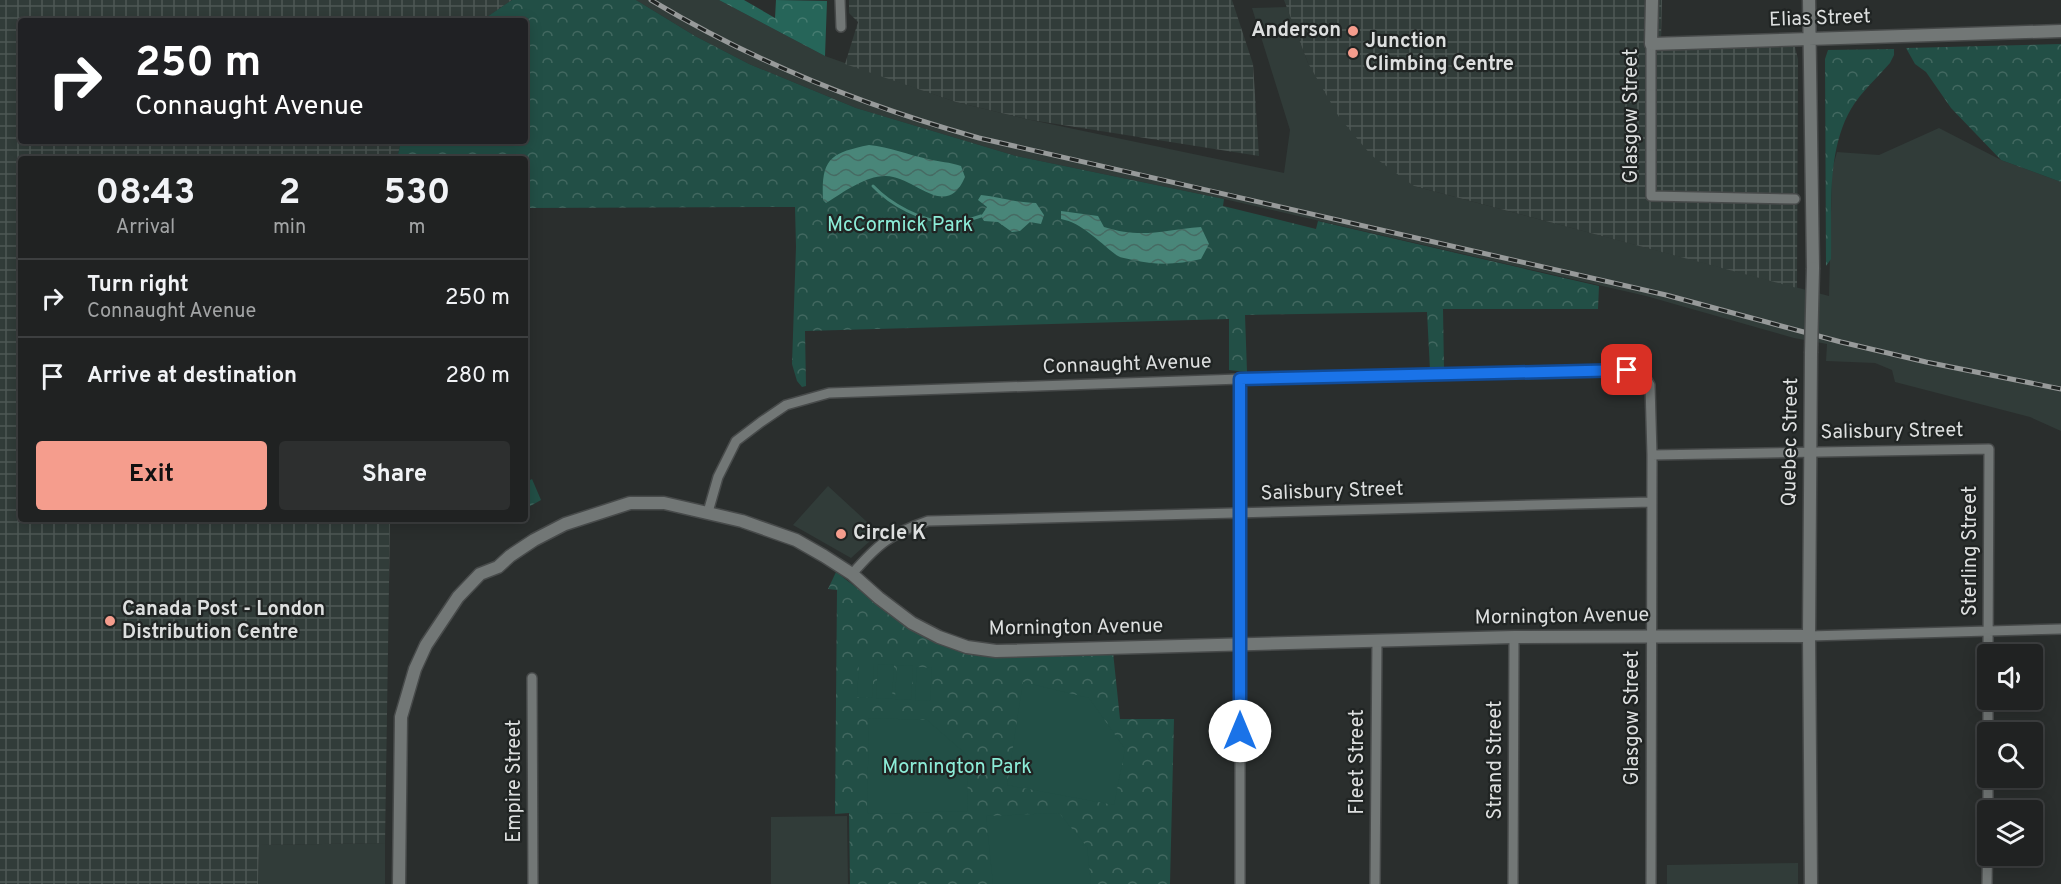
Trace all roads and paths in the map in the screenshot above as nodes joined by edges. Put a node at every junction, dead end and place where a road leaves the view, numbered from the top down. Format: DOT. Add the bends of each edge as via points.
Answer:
graph roads {
  1 [pos="840,0"];
  2 [pos="1652,0"];
  3 [pos="1809,0"];
  4 [pos="841,27"];
  5 [pos="2061,32"];
  6 [pos="1808,39"];
  7 [pos="1651,44"];
  8 [pos="1795,199"];
  9 [pos="1644,375"];
  10 [pos="1240,379"];
  11 [pos="1989,449"];
  12 [pos="1811,452"];
  13 [pos="1652,455"];
  14 [pos="1651,502"];
  15 [pos="708,512"];
  16 [pos="1241,513"];
  17 [pos="852,574"];
  18 [pos="2061,629"];
  19 [pos="1988,631"];
  20 [pos="1653,635"];
  21 [pos="1809,636"];
  22 [pos="1514,637"];
  23 [pos="1377,640"];
  24 [pos="1240,644"];
  25 [pos="1988,644"];
  26 [pos="532,678"];
  27 [pos="1987,866"];
  28 [pos="399,884"];
  29 [pos="533,884"];
  30 [pos="1240,884"];
  31 [pos="1376,884"];
  32 [pos="1513,884"];
  33 [pos="1651,884"];
  34 [pos="1811,884"];
  35 [pos="1987,884"];
  1 -- 4 [label="street"];
  2 -- 7 [label="street, Glasgow Street"];
  3 -- 6 [label="street, Quebec Street"];
  5 -- 6 [label="street, Elias Street"];
  6 -- 7 [label="street, Elias Street"];
  6 -- 12 [label="street, Quebec Street, bridge" via="1813,268"];
  7 -- 8 [label="street, Glasgow Street" via="1651,196"];
  9 -- 10 [label="street, Connaught Avenue" via="1627,370"];
  9 -- 13 [label="street, Glasgow Street" via="1650,386"];
  10 -- 15 [label="street, Connaught Avenue" via="829,393 786,405 736,441 718,477"];
  10 -- 16 [label="street"];
  11 -- 12 [label="street, Salisbury Street"];
  11 -- 19 [label="street, Sterling Street"];
  12 -- 13 [label="street, Salisbury Street"];
  12 -- 21 [label="street, Quebec Street"];
  13 -- 14 [label="street, Glasgow Street"];
  14 -- 16 [label="street, Salisbury Street"];
  14 -- 20 [label="street, Glasgow Street"];
  15 -- 17 [label="street, Mornington Avenue" via="796,540"];
  15 -- 28 [label="street, Mornington Avenue" via="664,503 630,503 590,514 534,540 498,567 480,574 458,597 426,645 401,717"];
  16 -- 17 [label="street, Salisbury Street" via="928,521 889,537"];
  16 -- 24 [label="street"];
  17 -- 24 [label="street, Mornington Avenue" via="912,623 967,647 996,651"];
  18 -- 19 [label="street, Mornington Avenue"];
  19 -- 21 [label="street, Mornington Avenue"];
  19 -- 25 [label="street, Sterling Street"];
  20 -- 21 [label="street, Mornington Avenue"];
  20 -- 22 [label="street, Mornington Avenue"];
  20 -- 33 [label="street, Glasgow Street"];
  21 -- 34 [label="street, Quebec Street"];
  22 -- 23 [label="street, Mornington Avenue"];
  22 -- 32 [label="street, Strand Street"];
  23 -- 24 [label="street, Mornington Avenue"];
  23 -- 31 [label="street, Fleet Street"];
  24 -- 30 [label="street"];
  26 -- 29 [label="street, Empire Street"];
  27 -- 35 [label="street"];
}
